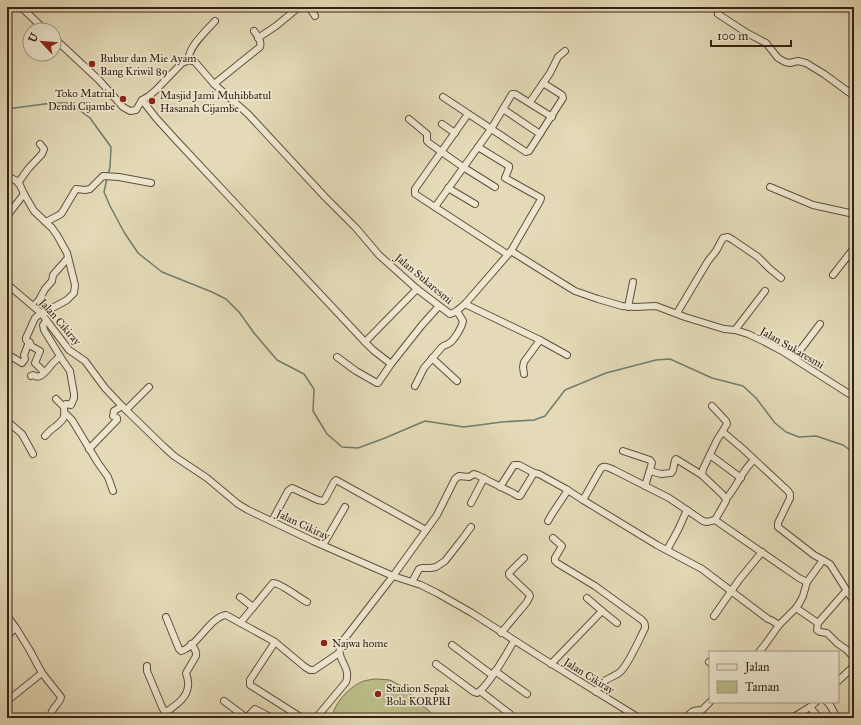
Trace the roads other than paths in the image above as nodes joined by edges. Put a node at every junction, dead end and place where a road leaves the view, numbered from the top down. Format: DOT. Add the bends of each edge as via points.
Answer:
graph roads {
  1 [pos="22,7"];
  2 [pos="299,7"];
  3 [pos="309,7"];
  4 [pos="718,14"];
  5 [pos="315,16"];
  6 [pos="215,21"];
  7 [pos="37,22"];
  8 [pos="254,31"];
  9 [pos="258,38"];
  10 [pos="62,45"];
  11 [pos="565,51"];
  12 [pos="189,60"];
  13 [pos="543,83"];
  14 [pos="214,84"];
  15 [pos="854,96"];
  16 [pos="443,97"];
  17 [pos="142,100"];
  18 [pos="530,102"];
  19 [pos="503,109"];
  20 [pos="468,114"];
  21 [pos="552,117"];
  22 [pos="409,119"];
  23 [pos="442,124"];
  24 [pos="491,129"];
  25 [pos="455,133"];
  26 [pos="540,134"];
  27 [pos="40,144"];
  28 [pos="478,147"];
  29 [pos="442,152"];
  30 [pos="464,167"];
  31 [pos="7,176"];
  32 [pos="18,183"];
  33 [pos="151,183"];
  34 [pos="495,187"];
  35 [pos="770,187"];
  36 [pos="448,188"];
  37 [pos="24,194"];
  38 [pos="474,204"];
  39 [pos="435,208"];
  40 [pos="854,214"];
  41 [pos="7,216"];
  42 [pos="46,222"];
  43 [pos="854,248"];
  44 [pos="509,253"];
  45 [pos="68,258"];
  46 [pos="833,275"];
  47 [pos="781,278"];
  48 [pos="633,282"];
  49 [pos="7,284"];
  50 [pos="417,289"];
  51 [pos="765,291"];
  52 [pos="465,304"];
  53 [pos="33,306"];
  54 [pos="439,306"];
  55 [pos="628,307"];
  56 [pos="457,311"];
  57 [pos="677,314"];
  58 [pos="43,317"];
  59 [pos="820,324"];
  60 [pos="735,330"];
  61 [pos="540,340"];
  62 [pos="29,342"];
  63 [pos="365,342"];
  64 [pos="7,354"];
  65 [pos="567,355"];
  66 [pos="60,357"];
  67 [pos="337,357"];
  68 [pos="432,358"];
  69 [pos="795,359"];
  70 [pos="391,364"];
  71 [pos="44,372"];
  72 [pos="524,374"];
  73 [pos="31,376"];
  74 [pos="457,381"];
  75 [pos="415,386"];
  76 [pos="149,387"];
  77 [pos="854,396"];
  78 [pos="56,399"];
  79 [pos="712,406"];
  80 [pos="66,407"];
  81 [pos="124,408"];
  82 [pos="7,420"];
  83 [pos="722,432"];
  84 [pos="45,436"];
  85 [pos="89,449"];
  86 [pos="623,451"];
  87 [pos="33,454"];
  88 [pos="710,455"];
  89 [pos="754,460"];
  90 [pos="650,471"];
  91 [pos="534,472"];
  92 [pos="702,475"];
  93 [pos="484,478"];
  94 [pos="741,478"];
  95 [pos="645,486"];
  96 [pos="500,487"];
  97 [pos="568,490"];
  98 [pos="113,491"];
  99 [pos="726,499"];
  100 [pos="583,500"];
  101 [pos="471,503"];
  102 [pos="345,507"];
  103 [pos="687,510"];
  104 [pos="715,520"];
  105 [pos="272,521"];
  106 [pos="548,521"];
  107 [pos="471,527"];
  108 [pos="426,530"];
  109 [pos="553,538"];
  110 [pos="323,545"];
  111 [pos="666,550"];
  112 [pos="762,552"];
  113 [pos="524,558"];
  114 [pos="824,560"];
  115 [pos="393,576"];
  116 [pos="412,582"];
  117 [pos="807,582"];
  118 [pos="846,591"];
  119 [pos="731,592"];
  120 [pos="240,597"];
  121 [pos="587,598"];
  122 [pos="307,602"];
  123 [pos="854,602"];
  124 [pos="253,607"];
  125 [pos="796,608"];
  126 [pos="602,611"];
  127 [pos="7,616"];
  128 [pos="714,616"];
  129 [pos="166,617"];
  130 [pos="241,622"];
  131 [pos="617,623"];
  132 [pos="818,623"];
  133 [pos="779,625"];
  134 [pos="16,628"];
  135 [pos="501,633"];
  136 [pos="7,634"];
  137 [pos="514,641"];
  138 [pos="275,642"];
  139 [pos="192,644"];
  140 [pos="452,645"];
  141 [pos="764,646"];
  142 [pos="760,651"];
  143 [pos="768,651"];
  144 [pos="339,653"];
  145 [pos="854,658"];
  146 [pos="436,664"];
  147 [pos="551,664"];
  148 [pos="147,666"];
  149 [pos="853,668"];
  150 [pos="42,673"];
  151 [pos="494,673"];
  152 [pos="839,680"];
  153 [pos="480,691"];
  154 [pos="596,692"];
  155 [pos="528,694"];
  156 [pos="7,701"];
  157 [pos="224,701"];
  158 [pos="709,703"];
  159 [pos="815,703"];
  160 [pos="828,703"];
  161 [pos="810,707"];
  162 [pos="510,714"];
  163 [pos="166,715"];
  164 [pos="53,718"];
  165 [pos="272,718"];
  166 [pos="285,718"];
  167 [pos="301,718"];
  168 [pos="316,718"];
  169 [pos="639,718"];
  170 [pos="686,718"];
  171 [pos="792,718"];
  172 [pos="819,718"];
  173 [pos="837,718"];
  1 -- 7 [label="street"];
  2 -- 9 [label="street"];
  3 -- 5 [label="street"];
  4 -- 15 [label="street" via="766,43 778,58 790,63 806,63"];
  6 -- 12 [label="street" via="193,46 188,56"];
  8 -- 9 [label="street"];
  9 -- 14 [label="street" via="260,46"];
  10 -- 17 [label="street" via="125,109 135,111"];
  11 -- 13 [label="street" via="558,57"];
  12 -- 14 [label="street, Jalan Sukaresmi" via="196,63"];
  12 -- 17 [label="street" via="182,63"];
  13 -- 18 [label="street"];
  13 -- 21 [label="street" via="564,97"];
  14 -- 50 [label="street, Jalan Sukaresmi" via="248,114 379,255"];
  16 -- 20 [label="street"];
  17 -- 63 [label="street"];
  18 -- 19 [label="street" via="514,93"];
  18 -- 21 [label="street"];
  19 -- 24 [label="street"];
  19 -- 26 [label="street"];
  20 -- 24 [label="street"];
  20 -- 25 [label="street"];
  21 -- 26 [label="street"];
  22 -- 29 [label="street" via="427,134 428,142"];
  23 -- 25 [label="street"];
  24 -- 26 [label="street" via="526,152"];
  24 -- 28 [label="street"];
  25 -- 29 [label="street"];
  27 -- 32 [label="street" via="44,149 42,154"];
  28 -- 30 [label="street"];
  28 -- 44 [label="street" via="510,167 505,178 541,198"];
  29 -- 30 [label="street"];
  29 -- 39 [label="street" via="415,191 416,196"];
  30 -- 34 [label="street"];
  30 -- 36 [label="street"];
  31 -- 32 [label="street"];
  32 -- 37 [label="street"];
  33 -- 42 [label="street" via="104,176 90,189 76,189 63,211"];
  35 -- 40 [label="street" via="814,204"];
  36 -- 38 [label="street"];
  36 -- 39 [label="street"];
  37 -- 41 [label="street"];
  37 -- 42 [label="street" via="34,211"];
  39 -- 44 [label="street"];
  42 -- 45 [label="street" via="57,235"];
  43 -- 46 [label="street"];
  44 -- 52 [label="street, Jalan Sukaresmi"];
  44 -- 55 [label="street, Jalan Sukaresmi" via="575,291"];
  45 -- 53 [label="street" via="53,275 52,281"];
  45 -- 58 [label="street" via="75,284 74,293 68,300 45,312"];
  47 -- 57 [label="street" via="758,257 728,237 723,238"];
  48 -- 55 [label="street"];
  49 -- 53 [label="street, Jalan Cikiray"];
  50 -- 54 [label="street, Jalan Sukaresmi"];
  50 -- 63 [label="street"];
  51 -- 60 [label="street"];
  52 -- 56 [label="street, Jalan Sukaresmi"];
  52 -- 61 [label="street"];
  53 -- 58 [label="street, Jalan Cikiray"];
  54 -- 56 [label="street, Jalan Sukaresmi" via="450,314"];
  54 -- 70 [label="street"];
  55 -- 57 [label="street, Jalan Sukaresmi" via="656,306"];
  56 -- 68 [label="street" via="462,319 462,326 449,344 443,346"];
  57 -- 60 [label="street, Jalan Sukaresmi"];
  58 -- 62 [label="street" via="35,318 27,334 26,339"];
  58 -- 66 [label="street" via="44,330"];
  58 -- 81 [label="street, Jalan Cikiray" via="69,350 84,361"];
  59 -- 69 [label="street"];
  60 -- 69 [label="street, Jalan Sukaresmi" via="763,340"];
  61 -- 65 [label="street"];
  61 -- 72 [label="street" via="524,362"];
  62 -- 64 [label="street" via="22,364"];
  62 -- 71 [label="street" via="40,351 35,363"];
  63 -- 70 [label="street"];
  66 -- 71 [label="street"];
  66 -- 80 [label="street" via="72,376 74,398 71,405"];
  67 -- 70 [label="street" via="355,371 378,383"];
  68 -- 74 [label="street"];
  68 -- 75 [label="street"];
  69 -- 77 [label="street, Jalan Sukaresmi"];
  71 -- 73 [label="street" via="38,377"];
  76 -- 81 [label="street"];
  78 -- 80 [label="street"];
  79 -- 83 [label="street" via="727,423"];
  80 -- 84 [label="street" via="62,422"];
  80 -- 85 [label="street"];
  81 -- 85 [label="street" via="114,412 117,420"];
  81 -- 105 [label="street, Jalan Cikiray" via="174,456 207,478 238,504"];
  82 -- 87 [label="street" via="22,434"];
  83 -- 88 [label="street"];
  83 -- 89 [label="street"];
  85 -- 98 [label="street" via="108,477"];
  86 -- 90 [label="street" via="650,460"];
  88 -- 92 [label="street"];
  88 -- 94 [label="street"];
  89 -- 94 [label="street"];
  89 -- 114 [label="street" via="790,494 778,527"];
  90 -- 92 [label="street" via="671,473 676,459"];
  90 -- 95 [label="street"];
  91 -- 96 [label="street" via="514,465"];
  91 -- 96 [label="street" via="520,496"];
  91 -- 97 [label="street"];
  92 -- 99 [label="street"];
  93 -- 96 [label="street"];
  93 -- 101 [label="street"];
  93 -- 108 [label="street" via="476,474 469,477 457,476 437,515"];
  94 -- 99 [label="street"];
  95 -- 100 [label="street" via="614,470 602,467"];
  95 -- 103 [label="street"];
  97 -- 100 [label="street"];
  97 -- 106 [label="street"];
  99 -- 104 [label="street"];
  100 -- 111 [label="street"];
  102 -- 110 [label="street"];
  103 -- 104 [label="street" via="705,522"];
  103 -- 111 [label="street"];
  104 -- 112 [label="street"];
  105 -- 108 [label="street" via="290,489 323,500 336,480"];
  105 -- 110 [label="street, Jalan Cikiray"];
  107 -- 116 [label="street" via="445,561 436,567 419,569"];
  108 -- 115 [label="street"];
  109 -- 154 [label="street" via="562,546 556,558 557,563 594,586 642,620 645,625 635,649 622,670 604,681"];
  110 -- 115 [label="street, Jalan Cikiray"];
  111 -- 119 [label="street" via="702,569"];
  112 -- 117 [label="street"];
  112 -- 119 [label="street"];
  113 -- 135 [label="street" via="509,575 530,596"];
  114 -- 117 [label="street"];
  114 -- 118 [label="street" via="830,564"];
  115 -- 116 [label="street, Jalan Cikiray"];
  115 -- 144 [label="street" via="342,642"];
  116 -- 135 [label="street, Jalan Cikiray" via="472,613"];
  117 -- 125 [label="street"];
  118 -- 123 [label="street"];
  118 -- 132 [label="street"];
  119 -- 128 [label="street"];
  119 -- 133 [label="street"];
  120 -- 124 [label="street"];
  121 -- 126 [label="street"];
  122 -- 124 [label="street" via="274,582"];
  124 -- 130 [label="street"];
  125 -- 132 [label="street"];
  125 -- 133 [label="street"];
  126 -- 131 [label="street"];
  126 -- 147 [label="street"];
  127 -- 134 [label="street"];
  129 -- 139 [label="street" via="179,649 184,650"];
  130 -- 138 [label="street"];
  130 -- 139 [label="street" via="226,615 221,616"];
  132 -- 145 [label="street" via="817,630 827,633"];
  133 -- 141 [label="street"];
  134 -- 136 [label="street"];
  134 -- 150 [label="street"];
  135 -- 137 [label="street, Jalan Cikiray"];
  137 -- 147 [label="street, Jalan Cikiray"];
  137 -- 151 [label="street"];
  138 -- 144 [label="street" via="310,670 314,670"];
  138 -- 167 [label="street" via="250,680 250,685"];
  139 -- 163 [label="street" via="196,656 186,673 188,689 183,699"];
  140 -- 151 [label="street"];
  141 -- 142 [label="street"];
  141 -- 143 [label="street"];
  144 -- 168 [label="street" via="345,665 347,680"];
  146 -- 153 [label="street" via="474,692"];
  147 -- 154 [label="street, Jalan Cikiray"];
  148 -- 163 [label="street"];
  149 -- 152 [label="street"];
  150 -- 156 [label="street"];
  150 -- 164 [label="street" via="61,697 51,712"];
  151 -- 153 [label="street"];
  151 -- 155 [label="street"];
  153 -- 162 [label="street"];
  154 -- 169 [label="street, Jalan Cikiray"];
  157 -- 165 [label="street" via="246,717 254,709"];
  158 -- 170 [label="street" via="702,710 692,711"];
  159 -- 161 [label="street"];
  160 -- 173 [label="street"];
  161 -- 171 [label="street"];
  161 -- 172 [label="street"];
  166 -- 167 [label="street"];
}
